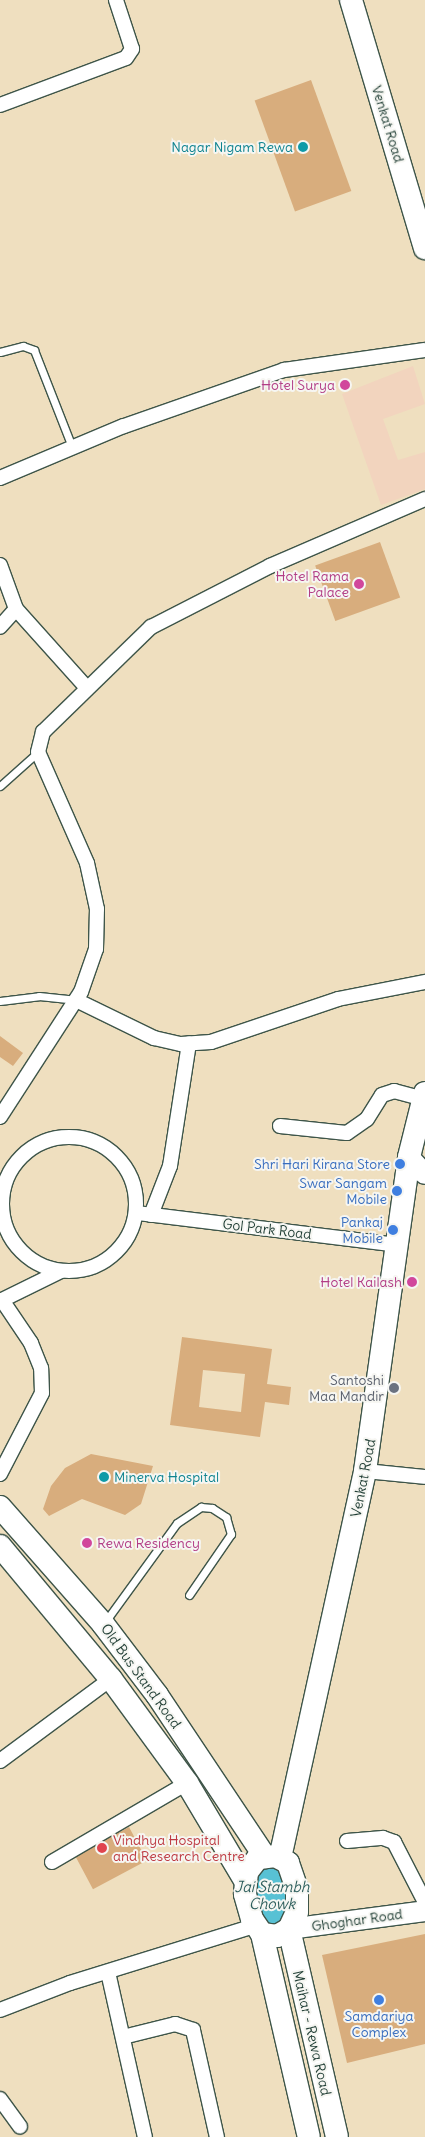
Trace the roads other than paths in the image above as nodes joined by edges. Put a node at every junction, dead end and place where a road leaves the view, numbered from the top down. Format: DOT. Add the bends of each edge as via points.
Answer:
graph roads {
  1 [pos="116,0"];
  2 [pos="351,0"];
  3 [pos="0,105"];
  4 [pos="425,248"];
  5 [pos="425,350"];
  6 [pos="0,352"];
  7 [pos="72,447"];
  8 [pos="0,478"];
  9 [pos="425,499"];
  10 [pos="0,566"];
  11 [pos="16,609"];
  12 [pos="0,627"];
  13 [pos="87,688"];
  14 [pos="38,752"];
  15 [pos="0,786"];
  16 [pos="425,982"];
  17 [pos="76,1000"];
  18 [pos="0,1001"];
  19 [pos="189,1044"];
  20 [pos="424,1096"];
  21 [pos="0,1117"];
  22 [pos="280,1126"];
  23 [pos="409,1157"];
  24 [pos="425,1174"];
  25 [pos="137,1213"];
  26 [pos="151,1215"];
  27 [pos="398,1246"];
  28 [pos="61,1271"];
  29 [pos="1,1301"];
  30 [pos="365,1471"];
  31 [pos="0,1474"];
  32 [pos="425,1477"];
  33 [pos="0,1507"];
  34 [pos="0,1546"];
  35 [pos="189,1595"];
  36 [pos="103,1624"];
  37 [pos="111,1679"];
  38 [pos="0,1761"];
  39 [pos="187,1783"];
  40 [pos="347,1841"];
  41 [pos="273,1858"];
  42 [pos="52,1862"];
  43 [pos="246,1882"];
  44 [pos="425,1902"];
  45 [pos="425,1911"];
  46 [pos="260,1929"];
  47 [pos="289,1929"];
  48 [pos="108,1972"];
  49 [pos="0,2010"];
  50 [pos="123,2036"];
  51 [pos="0,2099"];
  52 [pos="20,2127"];
  53 [pos="145,2137"];
  54 [pos="217,2137"];
  55 [pos="309,2137"];
  56 [pos="336,2137"];
  1 -- 3 [label="street" via="132,49 126,58"];
  2 -- 4 [label="main road, Venkat Road"];
  5 -- 7 [label="street" via="284,370"];
  6 -- 7 [label="lane" via="23,346 34,350"];
  7 -- 8 [label="street"];
  9 -- 13 [label="street" via="185,607 151,627"];
  10 -- 11 [label="street"];
  11 -- 12 [label="street"];
  11 -- 13 [label="street"];
  13 -- 14 [label="street" via="43,732"];
  14 -- 15 [label="lane"];
  14 -- 17 [label="street" via="87,863 97,909 96,949"];
  16 -- 19 [label="street" via="338,998 210,1042"];
  17 -- 18 [label="lane" via="39,996"];
  17 -- 19 [label="street" via="154,1038"];
  17 -- 21 [label="street"];
  19 -- 26 [label="street" via="170,1166"];
  20 -- 22 [label="street" via="394,1091 382,1094 367,1119 347,1133"];
  20 -- 23 [label="main road, Venkat Road"];
  23 -- 24 [label="street"];
  23 -- 27 [label="main road, Venkat Road"];
  25 -- 26 [label="street, Gol Park Road"];
  25 -- 28 [label="street" via="128,1238 111,1258 87,1269"];
  25 -- 28 [label="street" via="131,1179 123,1163 104,1145 78,1136 52,1138 28,1150 11,1170 2,1194 4,1221 16,1245 36,1262"];
  26 -- 27 [label="street, Gol Park Road"];
  27 -- 30 [label="main road, Venkat Road"];
  28 -- 29 [label="street"];
  29 -- 31 [label="street" via="31,1343 41,1368 42,1393"];
  30 -- 32 [label="street"];
  30 -- 41 [label="main road, Venkat Road"];
  33 -- 36 [label="main road, Old Bus Stand Road"];
  34 -- 37 [label="main road, Old Bus Stand Road"];
  35 -- 36 [label="lane" via="231,1534 226,1517 212,1508 201,1507 178,1523"];
  36 -- 41 [label="main road, Old Bus Stand Road"];
  37 -- 38 [label="street"];
  37 -- 39 [label="main road, Old Bus Stand Road"];
  39 -- 42 [label="street"];
  39 -- 43 [label="main road, Old Bus Stand Road"];
  40 -- 44 [label="street" via="383,1838 394,1842"];
  41 -- 43 [label="main road" via="258,1858 247,1872"];
  41 -- 47 [label="main road" via="288,1863 297,1889 297,1912"];
  43 -- 46 [label="main road" via="245,1894"];
  45 -- 47 [label="street, Ghoghar Road"];
  46 -- 47 [label="main road" via="277,1936"];
  46 -- 48 [label="street"];
  46 -- 55 [label="main road, Maihar - Rewa Road"];
  47 -- 56 [label="main road, Maihar - Rewa Road"];
  48 -- 49 [label="street"];
  48 -- 50 [label="street"];
  50 -- 53 [label="street"];
  50 -- 54 [label="street" via="175,2024 193,2030"];
  51 -- 52 [label="street"];
}
